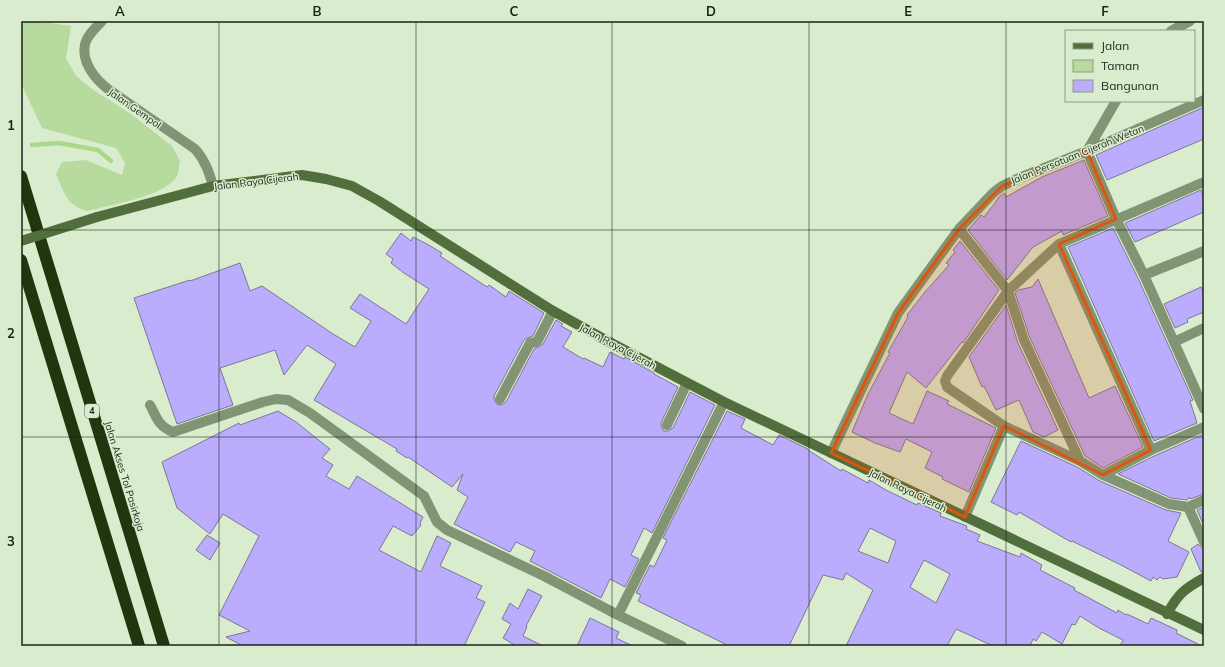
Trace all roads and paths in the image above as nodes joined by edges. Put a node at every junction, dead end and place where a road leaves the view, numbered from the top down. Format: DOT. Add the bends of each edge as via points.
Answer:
graph roads {
  1 [pos="102,21"];
  2 [pos="1190,21"];
  3 [pos="1173,30"];
  4 [pos="1204,100"];
  5 [pos="1115,102"];
  6 [pos="1087,151"];
  7 [pos="21,176"];
  8 [pos="1204,182"];
  9 [pos="214,186"];
  10 [pos="1116,219"];
  11 [pos="959,229"];
  12 [pos="21,241"];
  13 [pos="1059,244"];
  14 [pos="1204,251"];
  15 [pos="21,260"];
  16 [pos="1144,275"];
  17 [pos="1008,291"];
  18 [pos="553,311"];
  19 [pos="1204,328"];
  20 [pos="1174,342"];
  21 [pos="688,383"];
  22 [pos="500,399"];
  23 [pos="724,402"];
  24 [pos="150,405"];
  25 [pos="1204,409"];
  26 [pos="666,425"];
  27 [pos="1004,426"];
  28 [pos="1204,427"];
  29 [pos="1151,450"];
  30 [pos="832,453"];
  31 [pos="1080,462"];
  32 [pos="1103,475"];
  33 [pos="1204,500"];
  34 [pos="1188,507"];
  35 [pos="965,517"];
  36 [pos="1204,542"];
  37 [pos="1204,578"];
  38 [pos="1167,614"];
  39 [pos="618,615"];
  40 [pos="1204,630"];
  41 [pos="139,646"];
  42 [pos="164,646"];
  43 [pos="682,646"];
  1 -- 9 [label="street, Jalan Gempol" via="89,35 86,44 85,54 90,70 108,89 195,149 202,156"];
  2 -- 3 [label="street"];
  4 -- 6 [label="street, Jalan Persatuan Cijerah Wetan"];
  5 -- 6 [label="street"];
  6 -- 10 [label="street"];
  6 -- 11 [label="street, Jalan Persatuan Cijerah Wetan" via="1002,186"];
  7 -- 42 [label="highway, Jalan Akses Tol Pasirkoja / 4"];
  8 -- 10 [label="street"];
  9 -- 12 [label="main road, Jalan Raya Cijerah, bridge" via="97,217"];
  9 -- 18 [label="main road, Jalan Raya Cijerah" via="302,175 352,186"];
  10 -- 13 [label="street"];
  10 -- 16 [label="street"];
  11 -- 17 [label="street"];
  11 -- 30 [label="street, Jalan Persatuan Cijerah Wetan" via="898,313"];
  13 -- 17 [label="street"];
  13 -- 29 [label="street"];
  14 -- 16 [label="street"];
  15 -- 41 [label="highway"];
  16 -- 20 [label="street"];
  17 -- 27 [label="street" via="945,381 947,387"];
  17 -- 31 [label="street" via="1024,340"];
  18 -- 21 [label="main road, Jalan Raya Cijerah"];
  18 -- 22 [label="street" via="538,340 530,343"];
  19 -- 20 [label="street"];
  20 -- 25 [label="street"];
  21 -- 23 [label="main road, Jalan Raya Cijerah"];
  21 -- 26 [label="street"];
  23 -- 30 [label="main road, Jalan Raya Cijerah"];
  23 -- 39 [label="street"];
  24 -- 39 [label="street" via="164,429 173,432 262,402 288,400 310,413 424,496 436,522 447,530"];
  27 -- 31 [label="street"];
  27 -- 35 [label="street"];
  28 -- 29 [label="street"];
  29 -- 32 [label="street"];
  30 -- 35 [label="main road, Jalan Raya Cijerah"];
  31 -- 32 [label="street"];
  32 -- 34 [label="street" via="1169,504"];
  33 -- 34 [label="street"];
  34 -- 36 [label="street"];
  35 -- 38 [label="main road, Jalan Raya Cijerah"];
  37 -- 38 [label="main road" via="1188,586 1176,598"];
  38 -- 40 [label="main road, Jalan Raya Cijerah"];
  39 -- 43 [label="street"];
}
